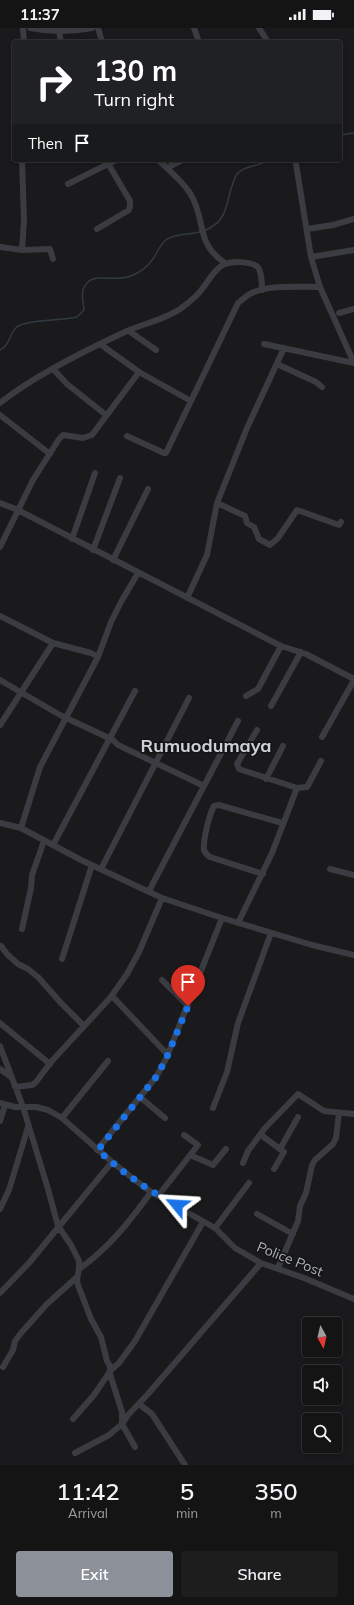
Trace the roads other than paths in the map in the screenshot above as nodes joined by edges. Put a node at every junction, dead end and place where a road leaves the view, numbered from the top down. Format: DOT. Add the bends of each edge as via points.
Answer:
graph roads {
  1 [pos="23,28"];
  2 [pos="30,28"];
  3 [pos="92,28"];
  4 [pos="98,28"];
  5 [pos="194,28"];
  6 [pos="259,28"];
  7 [pos="59,32"];
  8 [pos="24,40"];
  9 [pos="61,40"];
  10 [pos="101,40"];
  11 [pos="198,40"];
  12 [pos="267,40"];
  13 [pos="22,162"];
  14 [pos="107,162"];
  15 [pos="160,162"];
  16 [pos="178,162"];
  17 [pos="296,164"];
  18 [pos="167,168"];
  19 [pos="68,184"];
  20 [pos="354,219"];
  21 [pos="306,229"];
  22 [pos="98,230"];
  23 [pos="0,247"];
  24 [pos="22,250"];
  25 [pos="354,250"];
  26 [pos="312,257"];
  27 [pos="53,259"];
  28 [pos="226,263"];
  29 [pos="320,287"];
  30 [pos="262,290"];
  31 [pos="354,309"];
  32 [pos="339,313"];
  33 [pos="129,331"];
  34 [pos="100,344"];
  35 [pos="264,344"];
  36 [pos="284,348"];
  37 [pos="156,350"];
  38 [pos="276,364"];
  39 [pos="53,369"];
  40 [pos="139,372"];
  41 [pos="322,387"];
  42 [pos="191,400"];
  43 [pos="0,403"];
  44 [pos="0,415"];
  45 [pos="106,415"];
  46 [pos="127,436"];
  47 [pos="50,454"];
  48 [pos="95,473"];
  49 [pos="120,478"];
  50 [pos="148,489"];
  51 [pos="0,503"];
  52 [pos="217,503"];
  53 [pos="18,510"];
  54 [pos="341,522"];
  55 [pos="72,539"];
  56 [pos="0,547"];
  57 [pos="93,550"];
  58 [pos="113,560"];
  59 [pos="138,573"];
  60 [pos="187,598"];
  61 [pos="0,616"];
  62 [pos="53,643"];
  63 [pos="281,646"];
  64 [pos="301,652"];
  65 [pos="98,657"];
  66 [pos="0,680"];
  67 [pos="354,680"];
  68 [pos="135,691"];
  69 [pos="20,692"];
  70 [pos="246,696"];
  71 [pos="189,698"];
  72 [pos="271,706"];
  73 [pos="66,718"];
  74 [pos="238,721"];
  75 [pos="0,725"];
  76 [pos="257,730"];
  77 [pos="322,737"];
  78 [pos="108,739"];
  79 [pos="283,746"];
  80 [pos="321,762"];
  81 [pos="156,763"];
  82 [pos="266,779"];
  83 [pos="204,786"];
  84 [pos="297,788"];
  85 [pos="0,823"];
  86 [pos="282,824"];
  87 [pos="21,828"];
  88 [pos="44,841"];
  89 [pos="53,845"];
  90 [pos="92,865"];
  91 [pos="100,869"];
  92 [pos="330,869"];
  93 [pos="263,874"];
  94 [pos="354,875"];
  95 [pos="149,892"];
  96 [pos="162,898"];
  97 [pos="222,918"];
  98 [pos="238,923"];
  99 [pos="22,929"];
  100 [pos="271,933"];
  101 [pos="2,946"];
  102 [pos="354,955"];
  103 [pos="62,959"];
  104 [pos="162,980"];
  105 [pos="112,996"];
  106 [pos="188,1006"];
  107 [pos="0,1023"];
  108 [pos="84,1026"];
  109 [pos="0,1046"];
  110 [pos="168,1055"];
  111 [pos="108,1061"];
  112 [pos="50,1064"];
  113 [pos="0,1069"];
  114 [pos="11,1077"];
  115 [pos="15,1087"];
  116 [pos="140,1097"];
  117 [pos="2,1104"];
  118 [pos="23,1107"];
  119 [pos="213,1108"];
  120 [pos="339,1113"];
  121 [pos="354,1114"];
  122 [pos="298,1117"];
  123 [pos="62,1118"];
  124 [pos="165,1118"];
  125 [pos="0,1121"];
  126 [pos="28,1128"];
  127 [pos="184,1135"];
  128 [pos="260,1135"];
  129 [pos="226,1149"];
  130 [pos="280,1149"];
  131 [pos="98,1150"];
  132 [pos="190,1155"];
  133 [pos="112,1162"];
  134 [pos="243,1163"];
  135 [pos="274,1169"];
  136 [pos="249,1183"];
  137 [pos="151,1192"];
  138 [pos="158,1196"];
  139 [pos="0,1209"];
  140 [pos="257,1214"];
  141 [pos="204,1222"];
  142 [pos="58,1226"];
  143 [pos="215,1228"];
  144 [pos="293,1234"];
  145 [pos="261,1263"];
  146 [pos="278,1268"];
  147 [pos="79,1269"];
  148 [pos="77,1277"];
  149 [pos="0,1293"];
  150 [pos="354,1299"];
  151 [pos="3,1367"];
  152 [pos="111,1370"];
  153 [pos="139,1404"];
  154 [pos="73,1419"];
  155 [pos="122,1424"];
  156 [pos="135,1447"];
  157 [pos="75,1453"];
  158 [pos="185,1465"];
  1 -- 8 [label="street"];
  2 -- 7 [label="street"];
  3 -- 7 [label="street"];
  4 -- 10 [label="street"];
  5 -- 11 [label="street"];
  6 -- 12 [label="street"];
  7 -- 9 [label="street"];
  13 -- 24 [label="street"];
  14 -- 19 [label="street"];
  14 -- 22 [label="street" via="130,201 130,206"];
  15 -- 18 [label="street"];
  16 -- 18 [label="street"];
  17 -- 21 [label="street"];
  18 -- 28 [label="street" via="190,194 209,250"];
  20 -- 21 [label="street"];
  21 -- 26 [label="street"];
  23 -- 24 [label="street"];
  24 -- 27 [label="street" via="50,249"];
  25 -- 26 [label="street"];
  26 -- 29 [label="street"];
  28 -- 30 [label="street" via="240,262 259,268"];
  28 -- 33 [label="street" via="219,267 196,296 179,310"];
  29 -- 30 [label="street"];
  29 -- 36 [label="street" via="354,363"];
  30 -- 42 [label="street" via="249,294 238,303"];
  31 -- 32 [label="street"];
  33 -- 34 [label="street"];
  33 -- 37 [label="street"];
  34 -- 39 [label="street"];
  34 -- 40 [label="street"];
  35 -- 36 [label="street"];
  36 -- 38 [label="street"];
  38 -- 41 [label="street"];
  38 -- 52 [label="street"];
  39 -- 43 [label="street"];
  39 -- 45 [label="street" via="67,384"];
  40 -- 42 [label="street"];
  40 -- 45 [label="street"];
  42 -- 46 [label="street" via="166,453"];
  44 -- 47 [label="street"];
  45 -- 47 [label="street" via="92,435 83,438 63,435"];
  47 -- 53 [label="street"];
  48 -- 55 [label="street"];
  49 -- 57 [label="street"];
  50 -- 58 [label="street"];
  51 -- 53 [label="street"];
  52 -- 54 [label="street" via="245,516 259,539 270,545 278,538 297,510 338,525"];
  52 -- 60 [label="street" via="207,555"];
  53 -- 55 [label="street"];
  53 -- 56 [label="street"];
  55 -- 57 [label="street"];
  57 -- 58 [label="street"];
  58 -- 59 [label="street"];
  59 -- 60 [label="street"];
  59 -- 65 [label="street" via="111,622"];
  60 -- 63 [label="street"];
  61 -- 62 [label="street"];
  62 -- 65 [label="street"];
  62 -- 69 [label="street"];
  63 -- 64 [label="street"];
  63 -- 70 [label="street" via="258,689"];
  64 -- 67 [label="street"];
  64 -- 72 [label="street"];
  65 -- 73 [label="street"];
  66 -- 69 [label="street"];
  67 -- 77 [label="street"];
  68 -- 78 [label="street"];
  69 -- 73 [label="street"];
  69 -- 75 [label="street"];
  71 -- 81 [label="street"];
  73 -- 78 [label="street"];
  73 -- 87 [label="street" via="40,767"];
  74 -- 83 [label="street"];
  76 -- 82 [label="street" via="237,767"];
  78 -- 81 [label="street"];
  78 -- 89 [label="street"];
  79 -- 82 [label="street"];
  80 -- 84 [label="street" via="307,787"];
  81 -- 83 [label="street"];
  81 -- 91 [label="street"];
  82 -- 84 [label="street"];
  83 -- 95 [label="street"];
  84 -- 86 [label="street"];
  85 -- 87 [label="street"];
  86 -- 93 [label="street"];
  86 -- 93 [label="street" via="219,805 214,806 211,811 205,839 206,853 210,857"];
  87 -- 88 [label="street"];
  88 -- 89 [label="street"];
  88 -- 99 [label="street" via="32,875"];
  89 -- 90 [label="street"];
  90 -- 91 [label="street"];
  90 -- 103 [label="street"];
  91 -- 95 [label="street"];
  92 -- 94 [label="street"];
  93 -- 98 [label="street"];
  95 -- 96 [label="street"];
  96 -- 97 [label="street"];
  96 -- 105 [label="street" via="139,952"];
  97 -- 98 [label="street"];
  97 -- 106 [label="street"];
  98 -- 100 [label="street"];
  100 -- 102 [label="street"];
  100 -- 119 [label="street" via="238,1023 227,1072"];
  101 -- 108 [label="street" via="18,964 38,977"];
  104 -- 106 [label="street"];
  105 -- 108 [label="street"];
  105 -- 110 [label="street"];
  106 -- 110 [label="street"];
  107 -- 112 [label="street"];
  108 -- 112 [label="street"];
  109 -- 114 [label="street"];
  110 -- 116 [label="street" via="156,1077"];
  111 -- 123 [label="street"];
  112 -- 115 [label="street" via="32,1085"];
  113 -- 114 [label="street"];
  114 -- 115 [label="street"];
  115 -- 118 [label="street"];
  116 -- 124 [label="street"];
  116 -- 131 [label="street"];
  117 -- 118 [label="street, Police Post"];
  117 -- 125 [label="street"];
  118 -- 123 [label="street, Police Post" via="48,1110"];
  118 -- 126 [label="street"];
  120 -- 121 [label="street"];
  120 -- 128 [label="street" via="324,1110 298,1094"];
  120 -- 144 [label="street" via="333,1144 312,1165"];
  122 -- 130 [label="street"];
  123 -- 131 [label="street, Police Post"];
  126 -- 139 [label="street" via="9,1190"];
  126 -- 142 [label="street"];
  127 -- 132 [label="street" via="198,1145"];
  128 -- 130 [label="street"];
  128 -- 134 [label="street"];
  129 -- 132 [label="street" via="213,1165"];
  130 -- 135 [label="street" via="284,1152"];
  131 -- 133 [label="street, Police Post"];
  132 -- 138 [label="street"];
  133 -- 137 [label="street, Police Post"];
  133 -- 142 [label="street"];
  136 -- 143 [label="street"];
  137 -- 138 [label="street, Police Post"];
  137 -- 147 [label="street" via="111,1243"];
  138 -- 141 [label="street, Police Post"];
  140 -- 144 [label="street"];
  141 -- 143 [label="street, Police Post"];
  141 -- 152 [label="street" via="135,1341"];
  142 -- 147 [label="street" via="79,1261"];
  142 -- 149 [label="street" via="29,1263"];
  143 -- 145 [label="street, Police Post" via="236,1248"];
  144 -- 146 [label="street"];
  145 -- 146 [label="street, Police Post"];
  145 -- 153 [label="street"];
  146 -- 150 [label="street, Police Post"];
  147 -- 148 [label="street"];
  148 -- 151 [label="street" via="47,1304 21,1333"];
  148 -- 152 [label="street"];
  152 -- 154 [label="street"];
  152 -- 155 [label="street" via="122,1412"];
  153 -- 155 [label="street"];
  153 -- 158 [label="street" via="155,1418"];
  155 -- 156 [label="street"];
  155 -- 157 [label="street" via="109,1435"];
}
